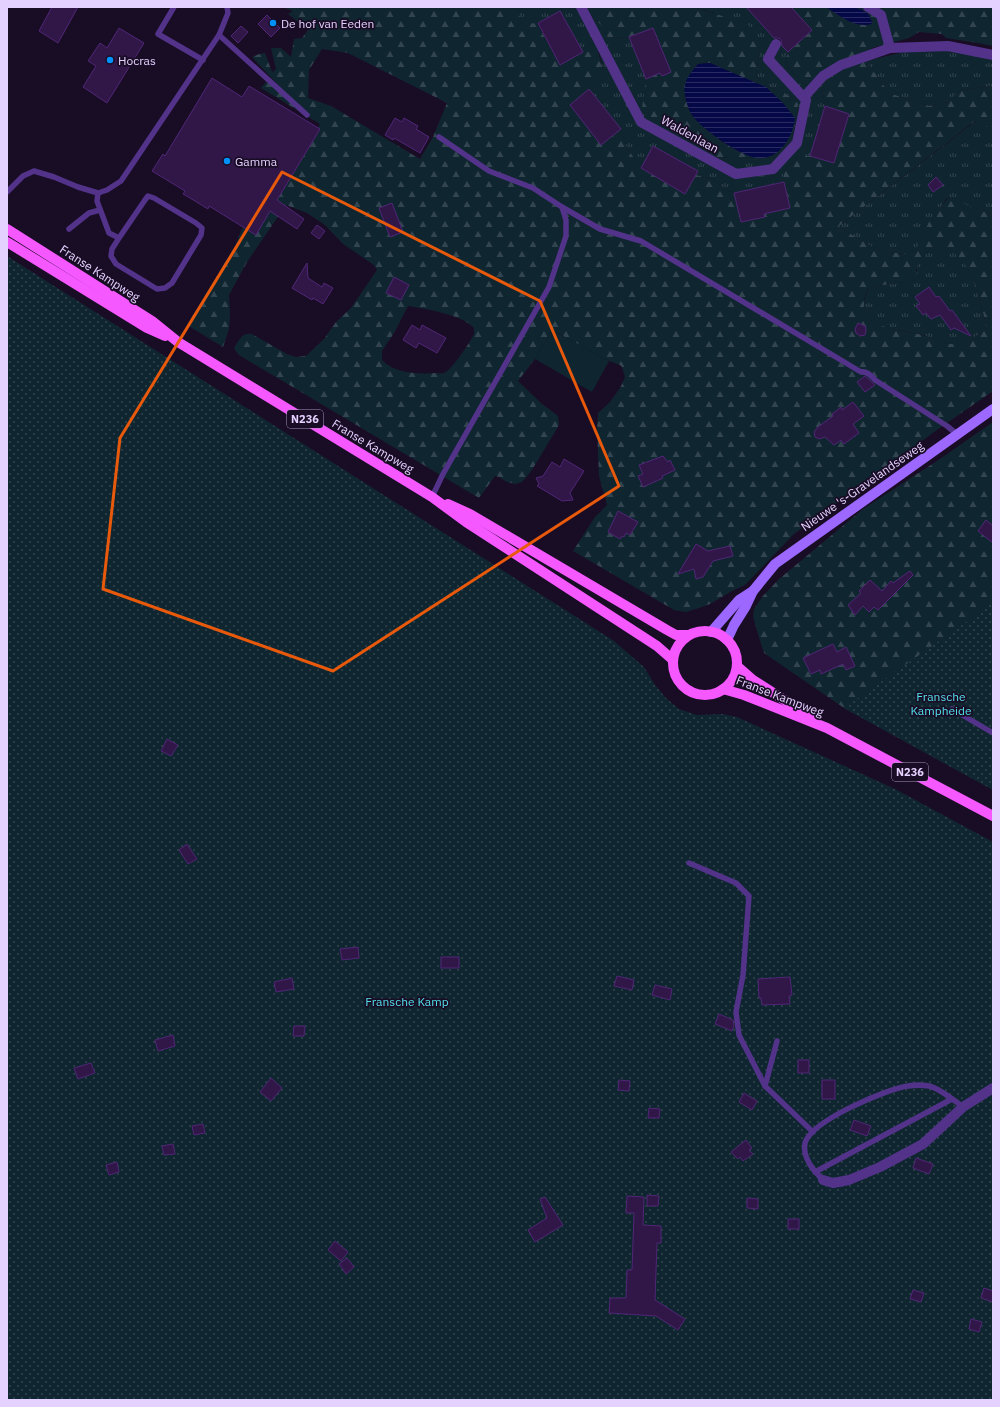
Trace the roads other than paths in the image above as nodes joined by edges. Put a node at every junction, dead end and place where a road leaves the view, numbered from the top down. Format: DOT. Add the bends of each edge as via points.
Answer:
graph roads {
  1 [pos="174,7"];
  2 [pos="227,7"];
  3 [pos="581,7"];
  4 [pos="868,7"];
  5 [pos="219,35"];
  6 [pos="776,44"];
  7 [pos="890,48"];
  8 [pos="993,55"];
  9 [pos="203,60"];
  10 [pos="804,97"];
  11 [pos="307,115"];
  12 [pos="439,137"];
  13 [pos="7,192"];
  14 [pos="98,193"];
  15 [pos="562,207"];
  16 [pos="100,210"];
  17 [pos="7,228"];
  18 [pos="69,229"];
  19 [pos="119,238"];
  20 [pos="7,242"];
  21 [pos="178,342"];
  22 [pos="993,409"];
  23 [pos="958,435"];
  24 [pos="432,497"];
  25 [pos="753,590"];
  26 [pos="711,632"];
  27 [pos="689,635"];
  28 [pos="727,640"];
  29 [pos="673,660"];
  30 [pos="737,666"];
  31 [pos="723,689"];
  32 [pos="952,708"];
  33 [pos="827,728"];
  34 [pos="993,733"];
  35 [pos="993,816"];
  36 [pos="689,863"];
  37 [pos="777,1041"];
  38 [pos="766,1086"];
  39 [pos="993,1088"];
  40 [pos="952,1099"];
  41 [pos="963,1107"];
  42 [pos="813,1132"];
  43 [pos="815,1172"];
  44 [pos="823,1180"];
  1 -- 9 [label="lane" via="158,34"];
  2 -- 5 [label="lane" via="228,13"];
  3 -- 10 [label="street, Waldenlaan" via="641,122 736,174 773,169 797,143 806,100"];
  4 -- 7 [label="street" via="881,15"];
  5 -- 9 [label="lane"];
  5 -- 11 [label="lane"];
  6 -- 10 [label="street" via="768,59"];
  7 -- 8 [label="street" via="948,46"];
  7 -- 10 [label="street" via="841,64 823,76"];
  9 -- 14 [label="lane" via="121,181"];
  12 -- 15 [label="lane" via="489,171 533,188"];
  13 -- 14 [label="lane" via="23,176 34,171"];
  14 -- 16 [label="lane"];
  15 -- 23 [label="lane" via="600,229 641,241 861,372 868,373"];
  15 -- 24 [label="lane" via="566,220 566,236 549,287"];
  16 -- 18 [label="lane" via="89,213"];
  16 -- 19 [label="lane" via="109,233"];
  17 -- 21 [label="main road, Franse Kampweg / N236" via="152,321"];
  19 -- 19 [label="lane" via="111,256 116,264 156,289 165,288 172,283 201,235 202,228 148,196"];
  20 -- 21 [label="main road, Franse Kampweg / N236" via="148,328"];
  21 -- 24 [label="main road, Franse Kampweg / N236"];
  22 -- 23 [label="main road, Nieuwe 's-Gravelandseweg"];
  23 -- 25 [label="main road, Nieuwe 's-Gravelandseweg" via="775,564"];
  24 -- 27 [label="main road, Franse Kampweg / N236" via="470,514 666,630 676,635"];
  24 -- 29 [label="main road, Franse Kampweg / N236" via="466,522 657,646"];
  25 -- 26 [label="main road, Nieuwe 's-Gravelandseweg" via="739,600"];
  25 -- 28 [label="main road, Nieuwe 's-Gravelandseweg"];
  26 -- 27 [label="main road, N236"];
  26 -- 28 [label="main road"];
  27 -- 29 [label="main road" via="676,648"];
  28 -- 30 [label="main road" via="737,658"];
  29 -- 31 [label="main road" via="676,677 689,692 709,695"];
  30 -- 31 [label="main road" via="733,679"];
  30 -- 33 [label="main road, Franse Kampweg / N236" via="753,680"];
  31 -- 33 [label="main road, Franse Kampweg / N236"];
  32 -- 34 [label="lane"];
  33 -- 35 [label="main road, Franse Kampweg / N236"];
  36 -- 38 [label="lane" via="736,883 749,896 743,975 736,1012 739,1035"];
  37 -- 38 [label="lane"];
  38 -- 42 [label="lane"];
  39 -- 41 [label="street"];
  40 -- 41 [label="lane"];
  40 -- 42 [label="lane" via="930,1086 909,1086 887,1091 840,1112"];
  40 -- 43 [label="lane"];
  41 -- 44 [label="street" via="924,1144 900,1157 849,1180 832,1183"];
  42 -- 43 [label="lane" via="806,1142 805,1156"];
  43 -- 44 [label="lane"];
}
